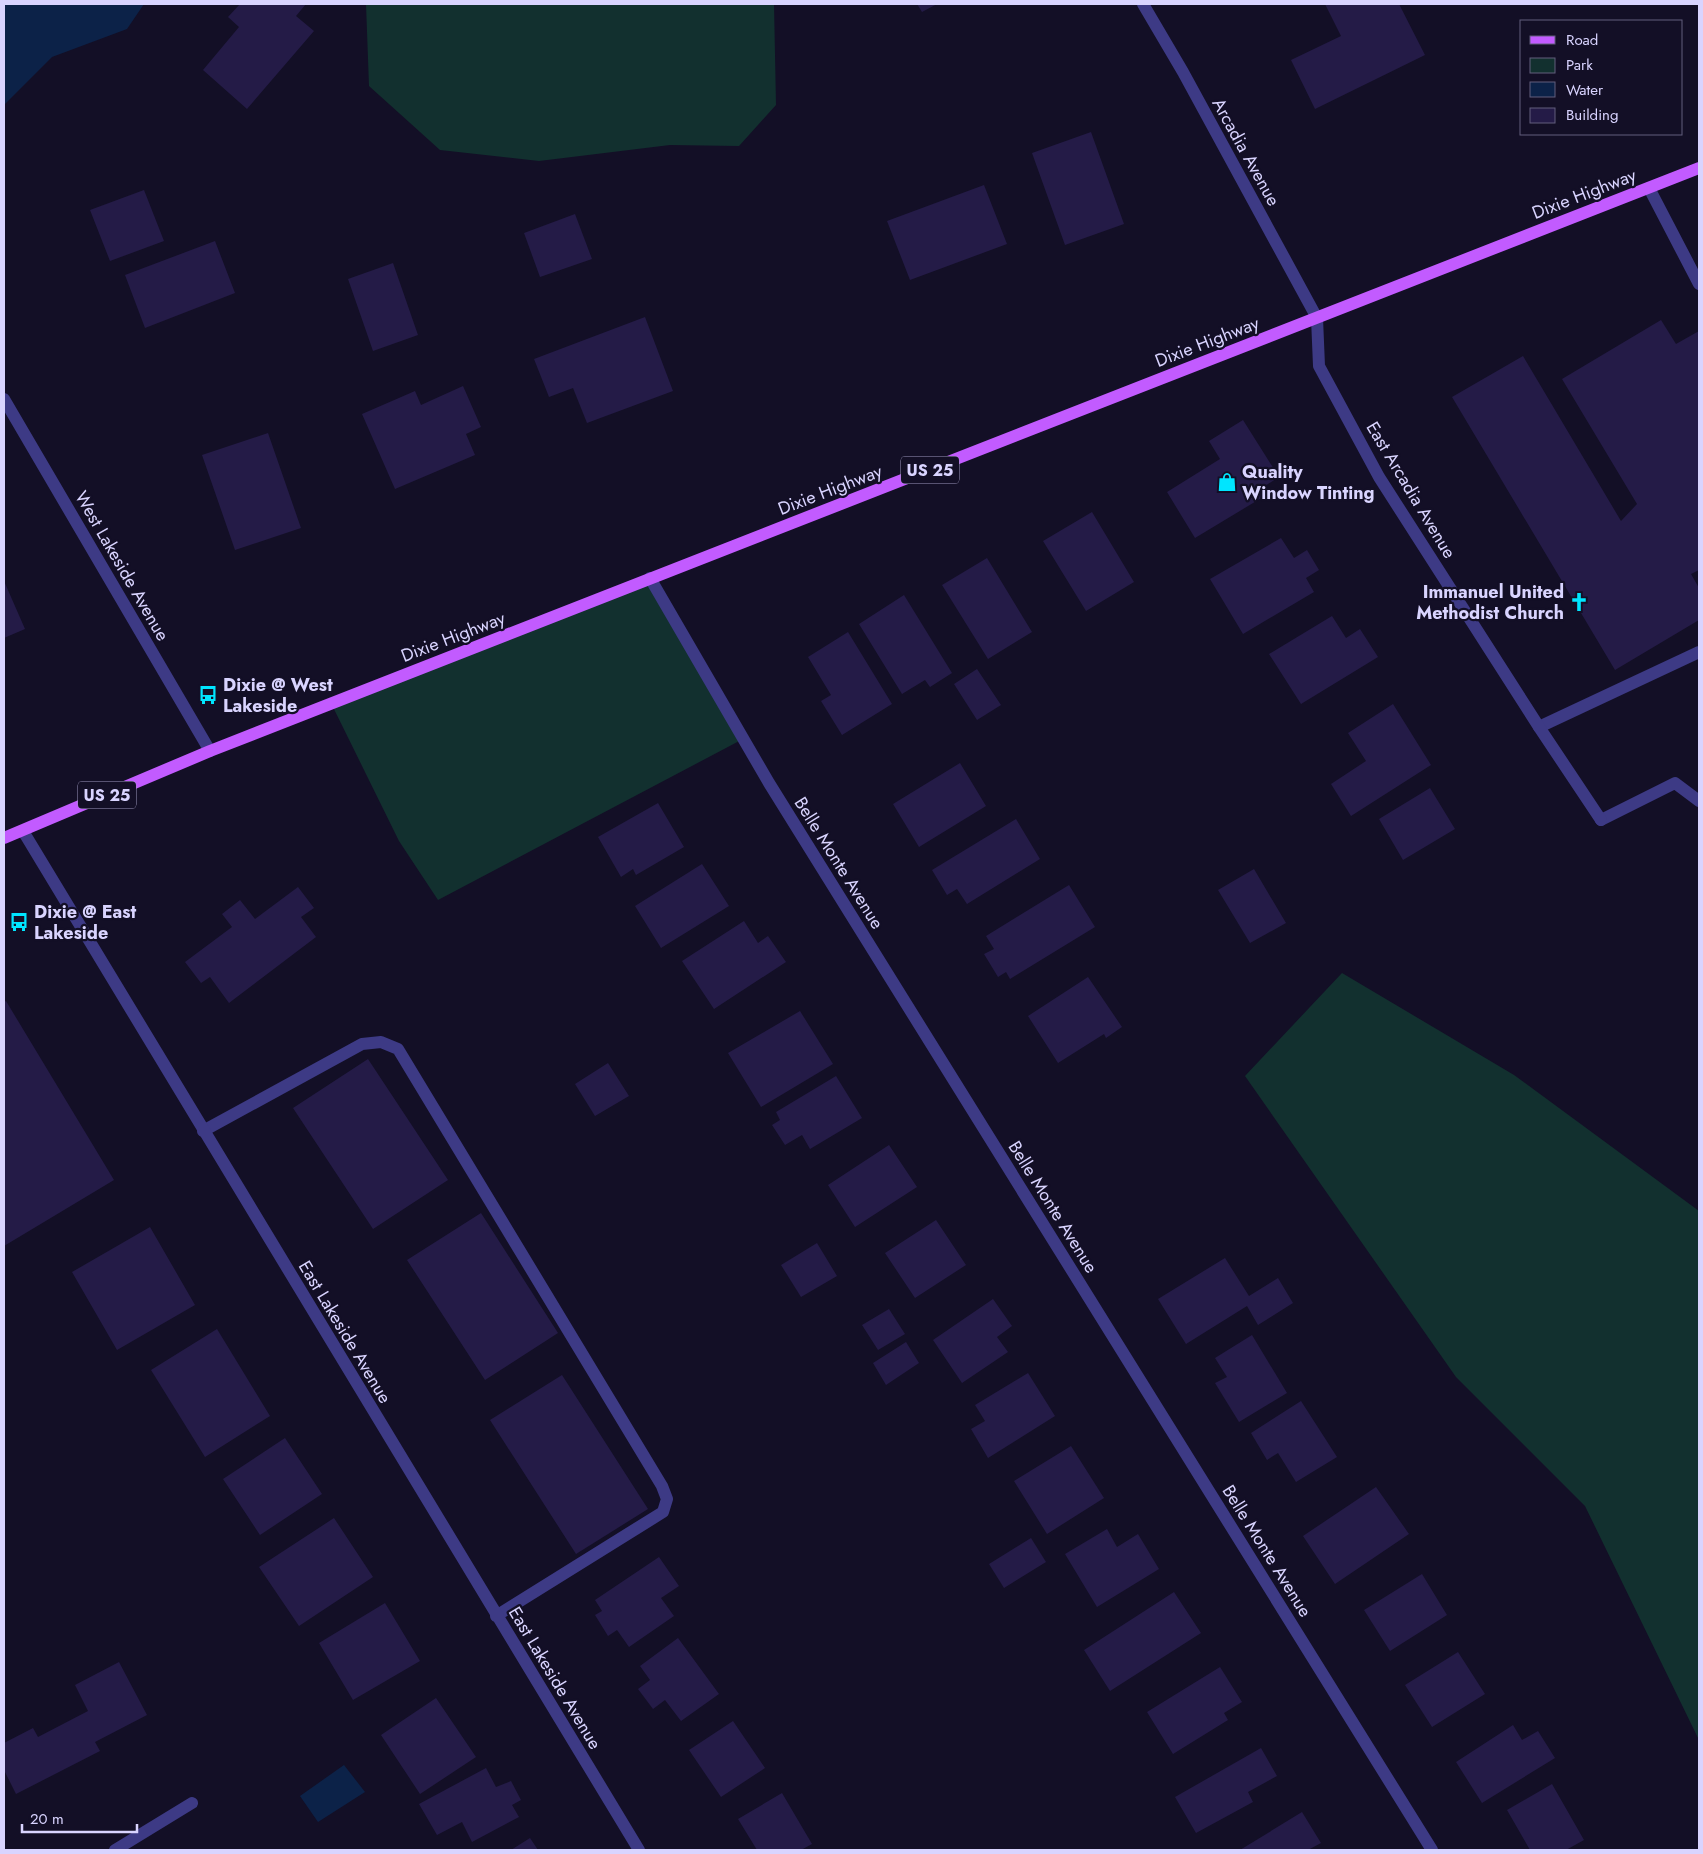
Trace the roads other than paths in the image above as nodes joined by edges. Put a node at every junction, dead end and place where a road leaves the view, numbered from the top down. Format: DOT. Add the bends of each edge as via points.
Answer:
graph roads {
  1 [pos="1143,4"];
  2 [pos="1699,168"];
  3 [pos="1650,188"];
  4 [pos="1699,284"];
  5 [pos="1317,318"];
  6 [pos="4,399"];
  7 [pos="650,578"];
  8 [pos="1699,652"];
  9 [pos="1539,728"];
  10 [pos="210,751"];
  11 [pos="1699,801"];
  12 [pos="23,831"];
  13 [pos="4,838"];
  14 [pos="203,1131"];
  15 [pos="496,1616"];
  16 [pos="192,1803"];
  17 [pos="115,1850"];
  18 [pos="639,1850"];
  19 [pos="1432,1850"];
  1 -- 5 [label="street, Arcadia Avenue"];
  2 -- 3 [label="main road, Dixie Highway / US 25"];
  3 -- 4 [label="street"];
  3 -- 5 [label="main road, Dixie Highway / US 25"];
  5 -- 7 [label="main road, Dixie Highway / US 25"];
  5 -- 9 [label="street, East Arcadia Avenue" via="1319,366 1379,477"];
  6 -- 10 [label="street, West Lakeside Avenue"];
  7 -- 10 [label="main road, Dixie Highway / US 25"];
  7 -- 19 [label="street, Belle Monte Avenue" via="769,783"];
  8 -- 9 [label="street"];
  9 -- 11 [label="street, East Arcadia Avenue" via="1600,820 1675,782"];
  10 -- 12 [label="main road, Dixie Highway / US 25"];
  12 -- 13 [label="main road, Dixie Highway / US 25"];
  12 -- 14 [label="street, East Lakeside Avenue"];
  14 -- 15 [label="street, East Lakeside Avenue"];
  14 -- 15 [label="street" via="362,1044 381,1042 398,1049 667,1499 663,1512"];
  15 -- 18 [label="street, East Lakeside Avenue"];
  16 -- 17 [label="street"];
}
